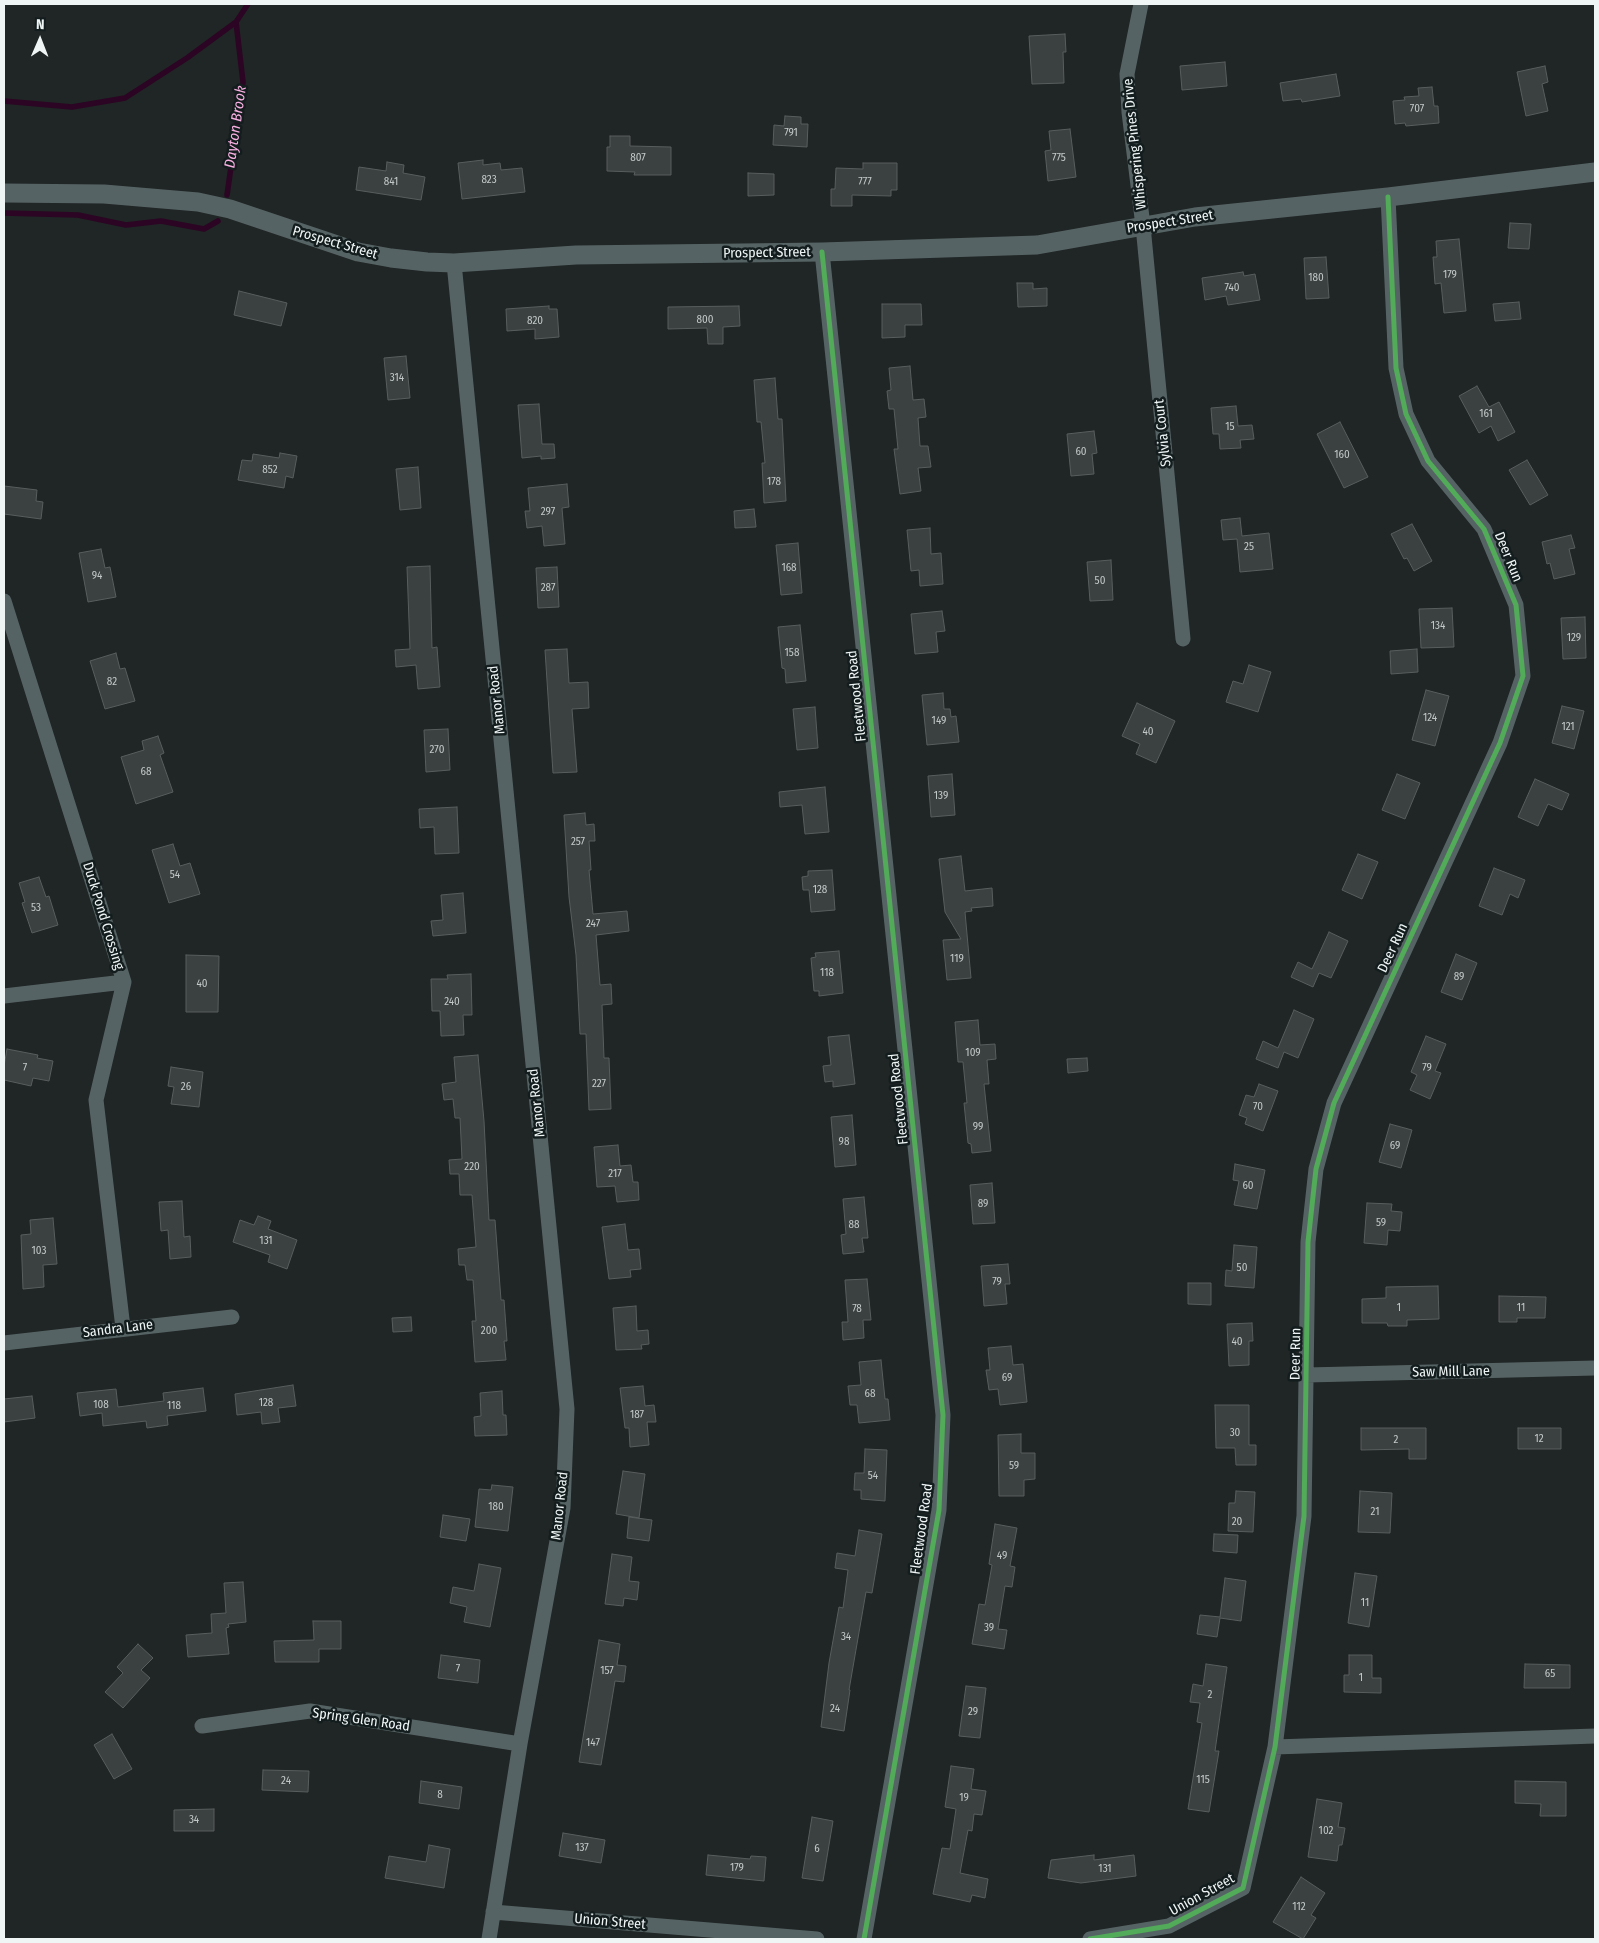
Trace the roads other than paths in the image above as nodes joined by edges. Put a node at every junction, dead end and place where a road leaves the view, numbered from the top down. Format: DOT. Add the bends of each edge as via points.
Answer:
graph roads {
  1 [pos="1141,4"];
  2 [pos="1595,172"];
  3 [pos="4,193"];
  4 [pos="1388,197"];
  5 [pos="1143,226"];
  6 [pos="822,252"];
  7 [pos="454,263"];
  8 [pos="4,600"];
  9 [pos="1183,639"];
  10 [pos="124,982"];
  11 [pos="4,996"];
  12 [pos="232,1317"];
  13 [pos="122,1328"];
  14 [pos="4,1343"];
  15 [pos="1595,1368"];
  16 [pos="1307,1375"];
  17 [pos="202,1726"];
  18 [pos="1595,1736"];
  19 [pos="520,1744"];
  20 [pos="1275,1747"];
  21 [pos="493,1912"];
  22 [pos="489,1939"];
  23 [pos="817,1939"];
  24 [pos="864,1939"];
  25 [pos="1090,1939"];
  1 -- 5 [label="street, Whispering Pines Drive" via="1127,74"];
  2 -- 4 [label="street, Prospect Street"];
  3 -- 7 [label="street, Prospect Street" via="104,194 198,202 230,209 358,252"];
  4 -- 5 [label="street, Prospect Street" via="1195,217"];
  4 -- 16 [label="street, Deer Run" via="1396,368 1406,414 1428,460 1484,529 1516,605 1523,676 1500,743 1334,1103 1316,1169 1309,1233"];
  5 -- 6 [label="street, Prospect Street" via="1037,245"];
  5 -- 9 [label="street, Sylvia Court"];
  6 -- 7 [label="street, Prospect Street" via="576,255"];
  6 -- 24 [label="street, Fleetwood Road" via="943,1415 939,1510"];
  7 -- 19 [label="street, Manor Road" via="567,1409 563,1508"];
  8 -- 10 [label="street, Duck Pond Crossing"];
  10 -- 11 [label="street"];
  10 -- 13 [label="street, Duck Pond Crossing" via="96,1100"];
  12 -- 13 [label="street, Sandra Lane"];
  13 -- 14 [label="street, Sandra Lane"];
  15 -- 16 [label="street, Saw Mill Lane"];
  16 -- 20 [label="street, Deer Run" via="1304,1516"];
  17 -- 19 [label="street, Spring Glen Road" via="310,1711"];
  18 -- 20 [label="street"];
  19 -- 21 [label="street, Manor Road"];
  20 -- 25 [label="street, Union Street" via="1243,1888 1169,1926"];
  21 -- 22 [label="street, Manor Road"];
  21 -- 23 [label="street, Union Street"];
}
